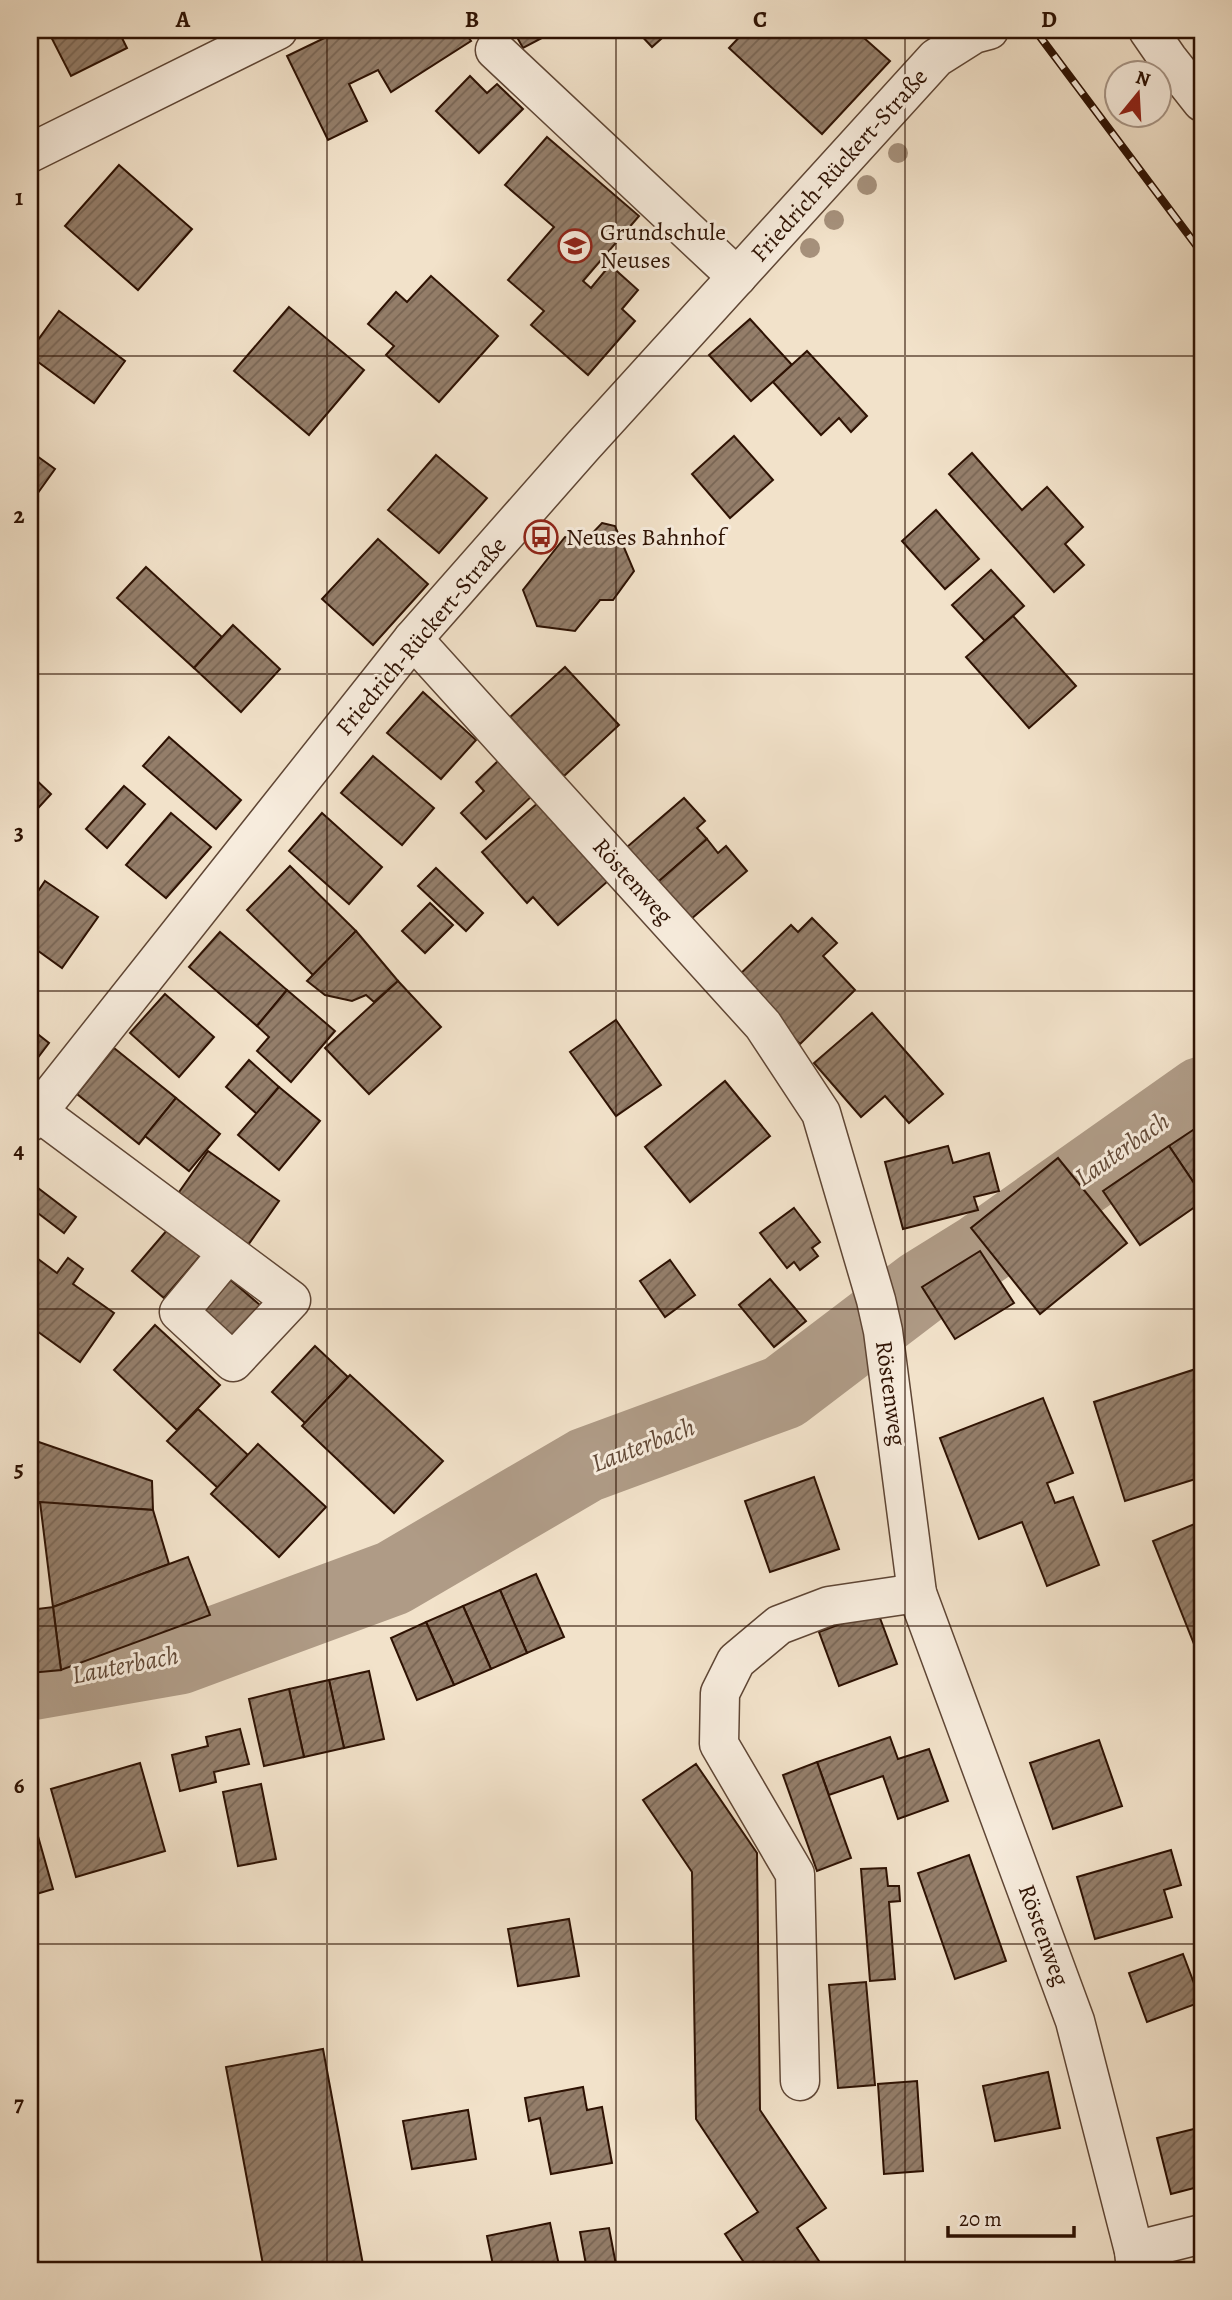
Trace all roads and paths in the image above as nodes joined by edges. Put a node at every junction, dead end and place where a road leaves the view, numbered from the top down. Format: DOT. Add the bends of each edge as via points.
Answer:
graph roads {
  1 [pos="278,30"];
  2 [pos="1148,30"];
  3 [pos="977,31"];
  4 [pos="495,50"];
  5 [pos="1202,102"];
  6 [pos="30,153"];
  7 [pos="737,277"];
  8 [pos="413,639"];
  9 [pos="34,1117"];
  10 [pos="228,1253"];
  11 [pos="917,1593"];
  12 [pos="800,2081"];
  13 [pos="1202,2234"];
  14 [pos="1135,2261"];
  1 -- 6 [label="street"];
  2 -- 5 [label="street"];
  3 -- 7 [label="street, Friedrich-Rückert-Straße" via="936,58"];
  4 -- 7 [label="street"];
  7 -- 8 [label="street, Friedrich-Rückert-Straße"];
  8 -- 9 [label="street, Friedrich-Rückert-Straße"];
  8 -- 11 [label="street, Röstenweg" via="763,1025 821,1113 879,1316"];
  9 -- 10 [label="street"];
  11 -- 12 [label="street" via="829,1606 779,1625 736,1661 720,1693 719,1744 795,1874"];
  11 -- 14 [label="street, Röstenweg" via="1075,2021"];
  13 -- 14 [label="street"];
}
